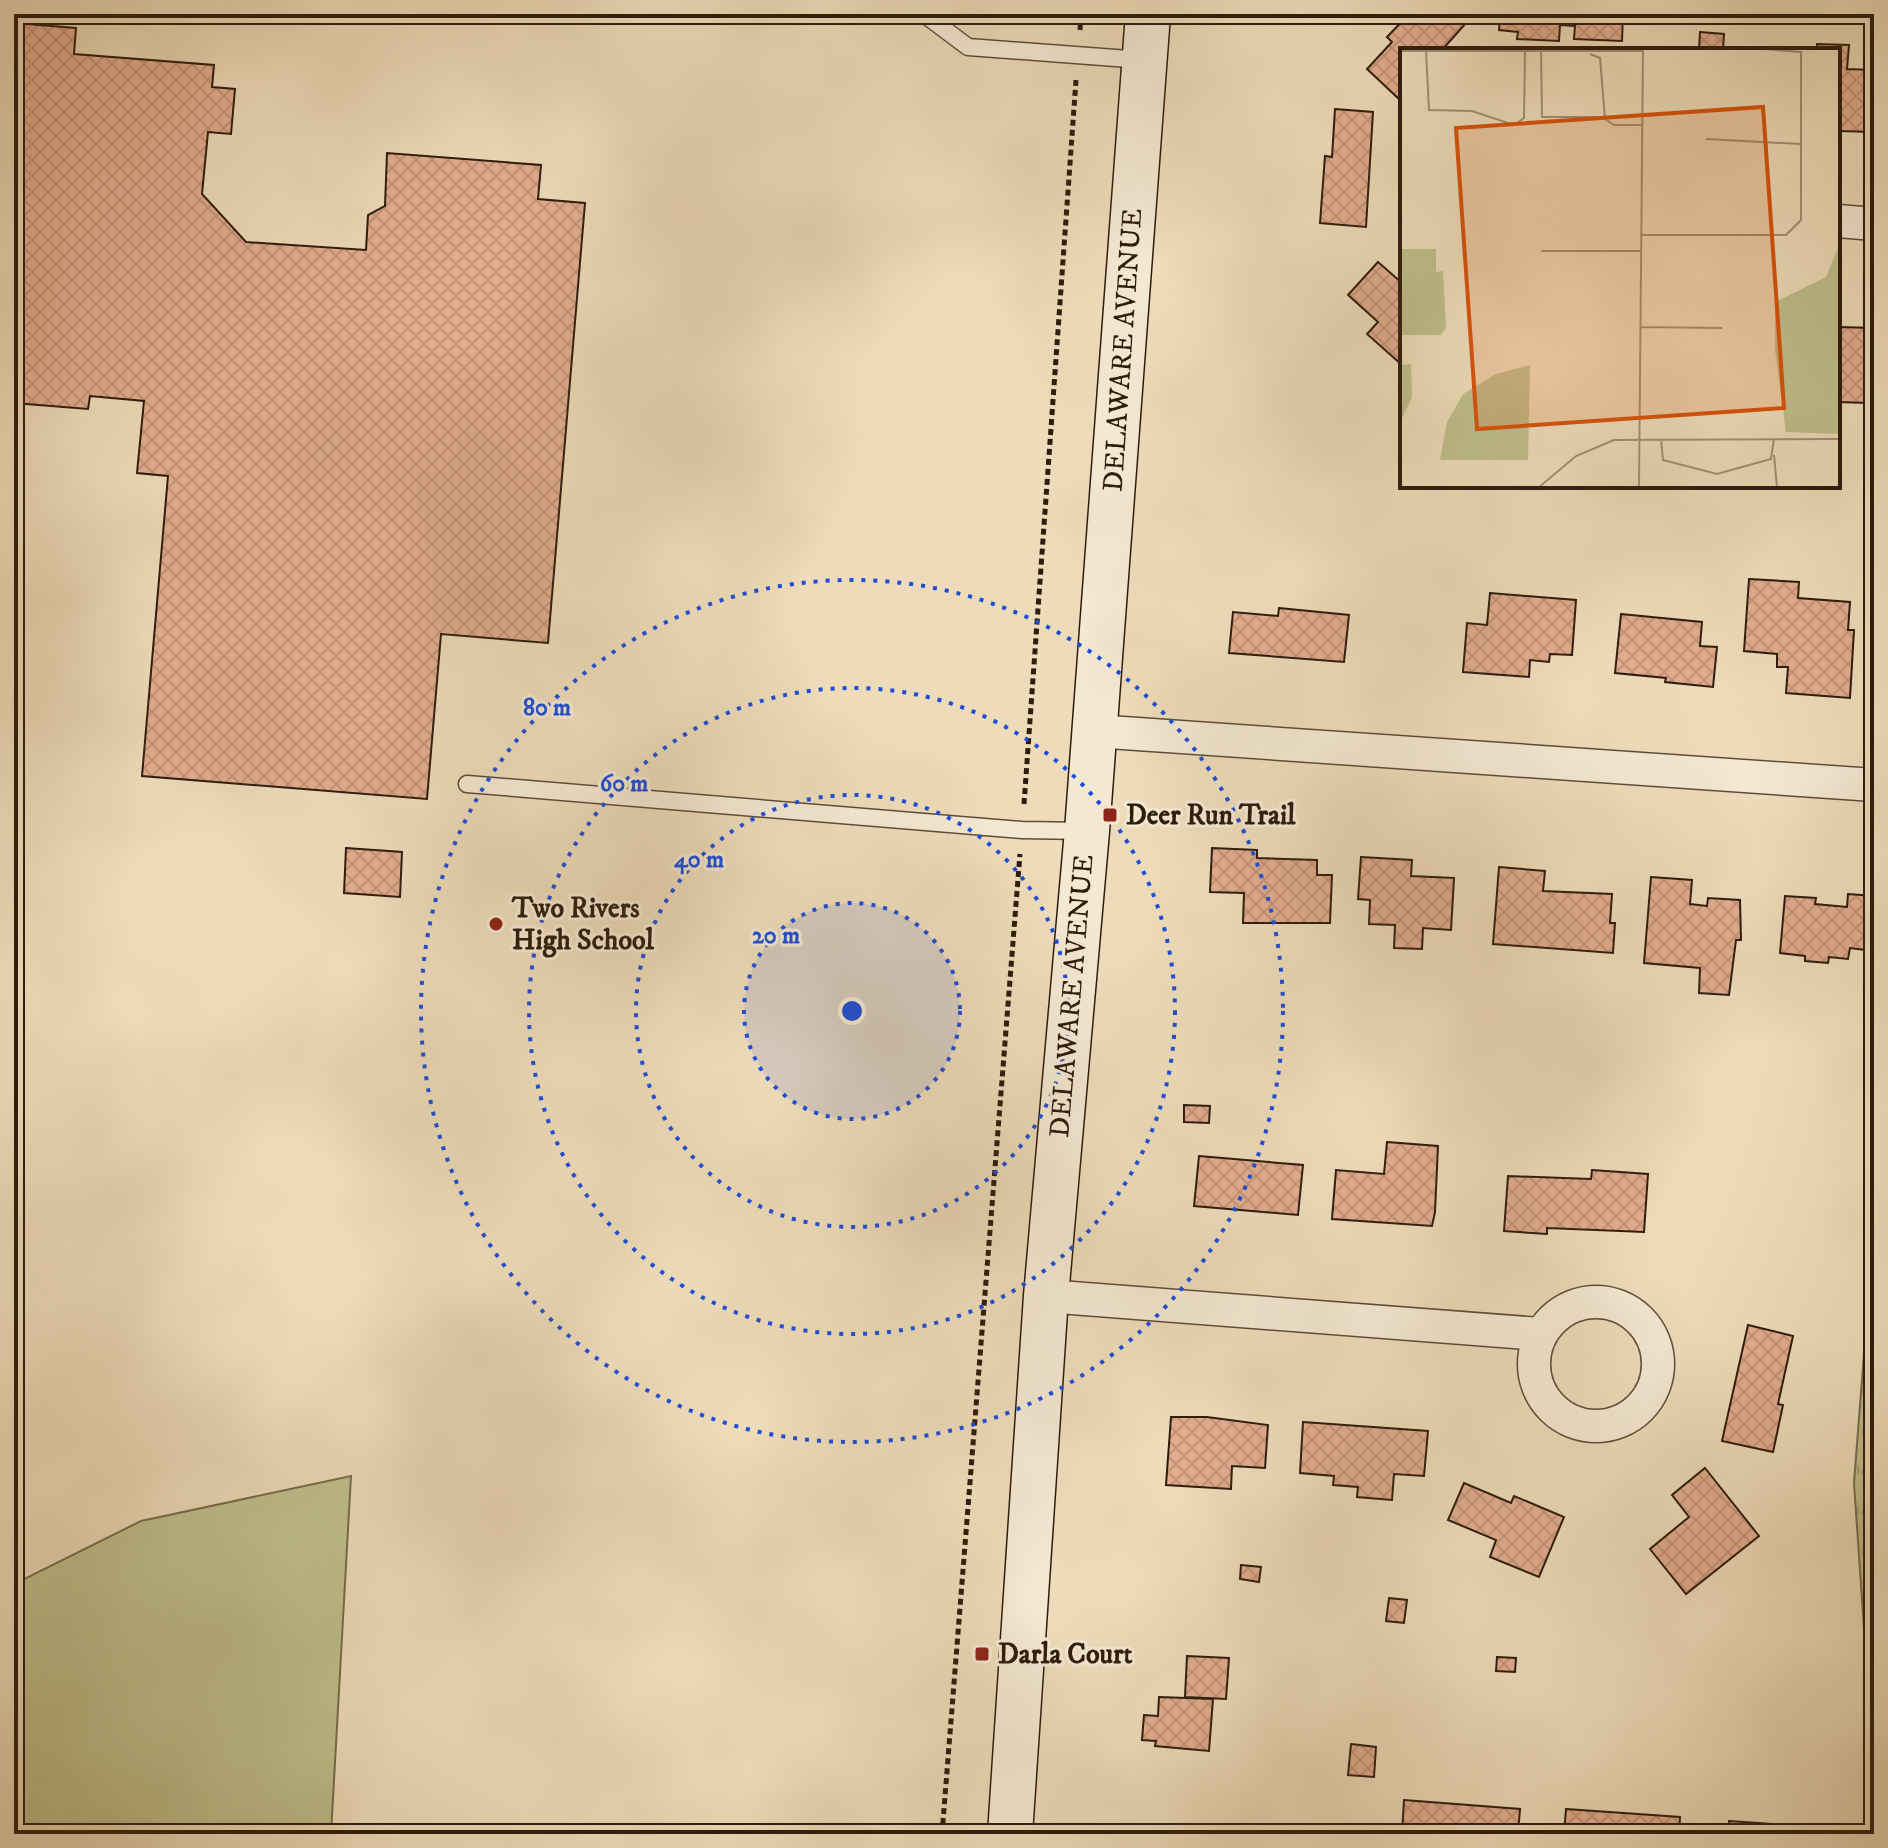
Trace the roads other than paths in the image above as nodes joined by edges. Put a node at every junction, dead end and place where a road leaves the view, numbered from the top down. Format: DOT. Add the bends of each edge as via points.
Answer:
graph roads {
  1 [pos="924,14"];
  2 [pos="1148,14"];
  3 [pos="1144,60"];
  4 [pos="1840,221"];
  5 [pos="1874,224"];
  6 [pos="1094,731"];
  7 [pos="467,784"];
  8 [pos="1874,785"];
  9 [pos="1087,831"];
  10 [pos="1046,1296"];
  11 [pos="1540,1334"];
  12 [pos="1010,1834"];
  1 -- 3 [label="lane" via="968,47"];
  2 -- 3 [label="street, DELAWARE AVENUE"];
  3 -- 6 [label="street, DELAWARE AVENUE"];
  4 -- 5 [label="street"];
  6 -- 8 [label="street"];
  6 -- 9 [label="street, DELAWARE AVENUE"];
  7 -- 9 [label="lane"];
  9 -- 10 [label="street, DELAWARE AVENUE"];
  10 -- 11 [label="street"];
  10 -- 12 [label="street, DELAWARE AVENUE"];
}
